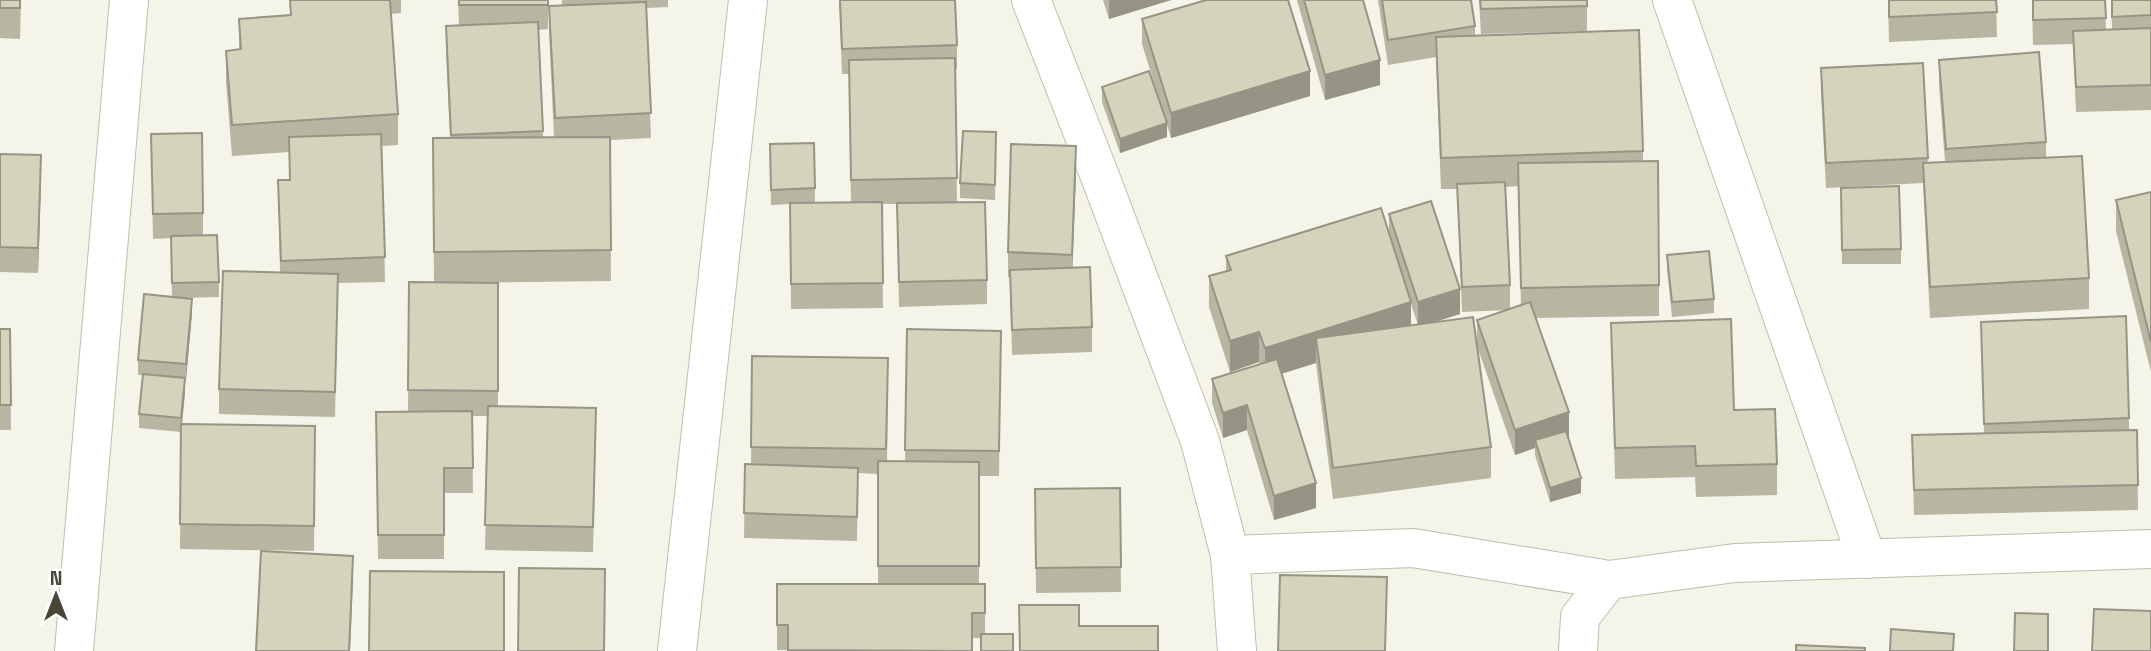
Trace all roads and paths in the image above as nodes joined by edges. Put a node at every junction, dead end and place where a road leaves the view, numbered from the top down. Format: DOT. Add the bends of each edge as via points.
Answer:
graph roads {
  1 [pos="129,0"];
  2 [pos="748,0"];
  3 [pos="1031,0"];
  4 [pos="1672,0"];
  5 [pos="2151,549"];
  6 [pos="1230,555"];
  7 [pos="1867,559"];
  8 [pos="1609,580"];
  9 [pos="74,651"];
  10 [pos="677,651"];
  11 [pos="1237,651"];
  12 [pos="1578,651"];
  1 -- 9 [label="street"];
  2 -- 10 [label="street"];
  3 -- 6 [label="street" via="1200,442"];
  4 -- 7 [label="street"];
  5 -- 7 [label="street"];
  6 -- 8 [label="street" via="1413,548"];
  6 -- 11 [label="street"];
  7 -- 8 [label="street" via="1735,563"];
  8 -- 12 [label="street" via="1580,617"];
}
